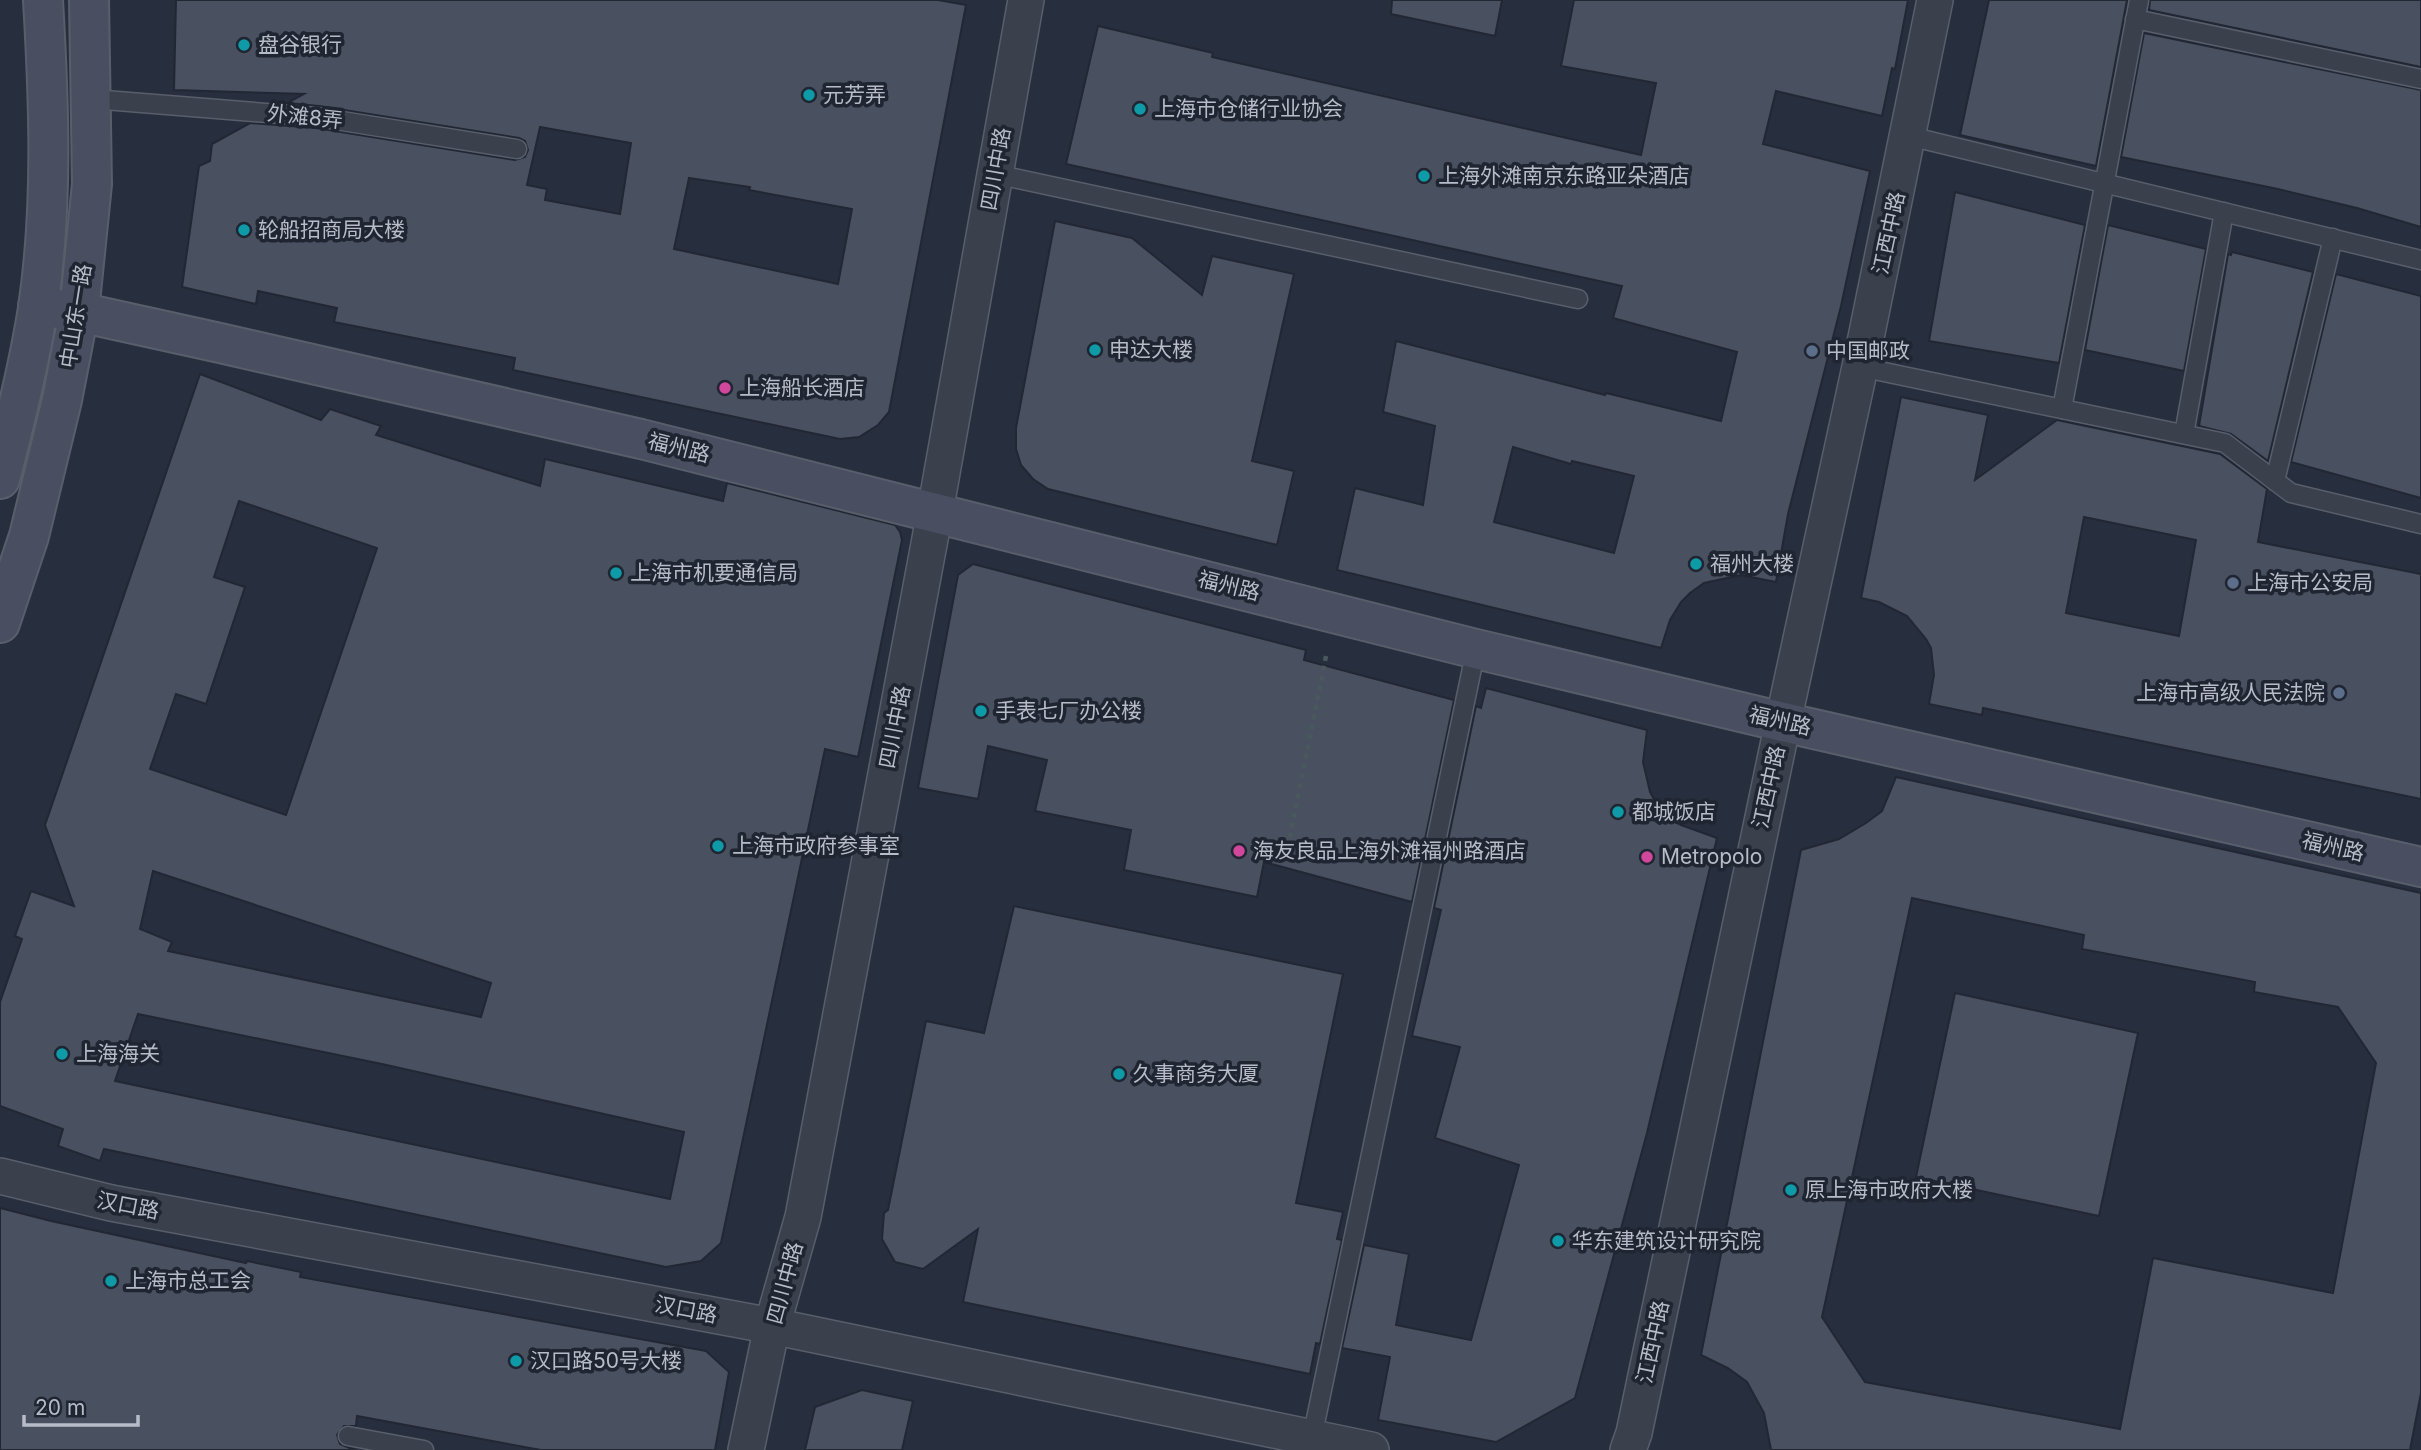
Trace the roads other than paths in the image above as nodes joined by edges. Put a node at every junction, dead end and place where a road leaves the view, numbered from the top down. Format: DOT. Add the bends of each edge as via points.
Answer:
graph roads {
  1 [pos="43,0"];
  2 [pos="89,0"];
  3 [pos="1026,0"];
  4 [pos="1936,0"];
  5 [pos="2139,0"];
  6 [pos="2135,19"];
  7 [pos="2421,79"];
  8 [pos="92,99"];
  9 [pos="1909,136"];
  10 [pos="517,149"];
  11 [pos="995,174"];
  12 [pos="2103,183"];
  13 [pos="2224,212"];
  14 [pos="2333,238"];
  15 [pos="2421,260"];
  16 [pos="1578,299"];
  17 [pos="38,306"];
  18 [pos="79,312"];
  19 [pos="1860,367"];
  20 [pos="2062,409"];
  21 [pos="2184,434"];
  22 [pos="0,479"];
  23 [pos="2275,481"];
  24 [pos="935,512"];
  25 [pos="2421,524"];
  26 [pos="0,623"];
  27 [pos="1476,649"];
  28 [pos="1783,722"];
  29 [pos="2421,867"];
  30 [pos="0,1176"];
  31 [pos="772,1326"];
  32 [pos="348,1436"];
  33 [pos="1312,1438"];
  34 [pos="424,1450"];
  35 [pos="747,1450"];
  36 [pos="1371,1450"];
  37 [pos="1628,1450"];
  1 -- 17 [label="street, 中山东一路" via="49,114"];
  2 -- 8 [label="street, 中山东一路"];
  3 -- 11 [label="street, 四川中路"];
  4 -- 9 [label="street, 江西中路"];
  5 -- 6 [label="lane"];
  6 -- 7 [label="lane"];
  6 -- 12 [label="lane"];
  8 -- 10 [label="lane, 外滩8弄" via="317,117"];
  8 -- 18 [label="street, 中山东一路" via="92,184"];
  9 -- 12 [label="lane"];
  9 -- 19 [label="street, 江西中路"];
  11 -- 16 [label="lane"];
  11 -- 24 [label="street, 四川中路"];
  12 -- 13 [label="lane"];
  12 -- 20 [label="lane"];
  13 -- 14 [label="lane"];
  13 -- 21 [label="lane"];
  14 -- 15 [label="lane"];
  14 -- 23 [label="lane"];
  17 -- 18 [label="street, 福州路"];
  17 -- 22 [label="street, 中山东一路"];
  18 -- 24 [label="street, 福州路" via="641,439"];
  18 -- 26 [label="street, 中山东一路" via="29,536"];
  19 -- 20 [label="lane"];
  19 -- 28 [label="street, 江西中路"];
  20 -- 21 [label="lane"];
  21 -- 23 [label="lane" via="2225,443"];
  23 -- 25 [label="lane" via="2291,493"];
  24 -- 27 [label="street, 福州路"];
  24 -- 31 [label="street, 四川中路" via="803,1217"];
  27 -- 28 [label="street, 福州路"];
  27 -- 33 [label="lane"];
  28 -- 29 [label="street, 福州路"];
  28 -- 37 [label="street, 江西中路"];
  30 -- 31 [label="street, 汉口路" via="111,1203"];
  31 -- 33 [label="street, 汉口路"];
  31 -- 35 [label="street, 四川中路"];
  32 -- 34 [label="lane"];
  33 -- 36 [label="street, 汉口路"];
}
